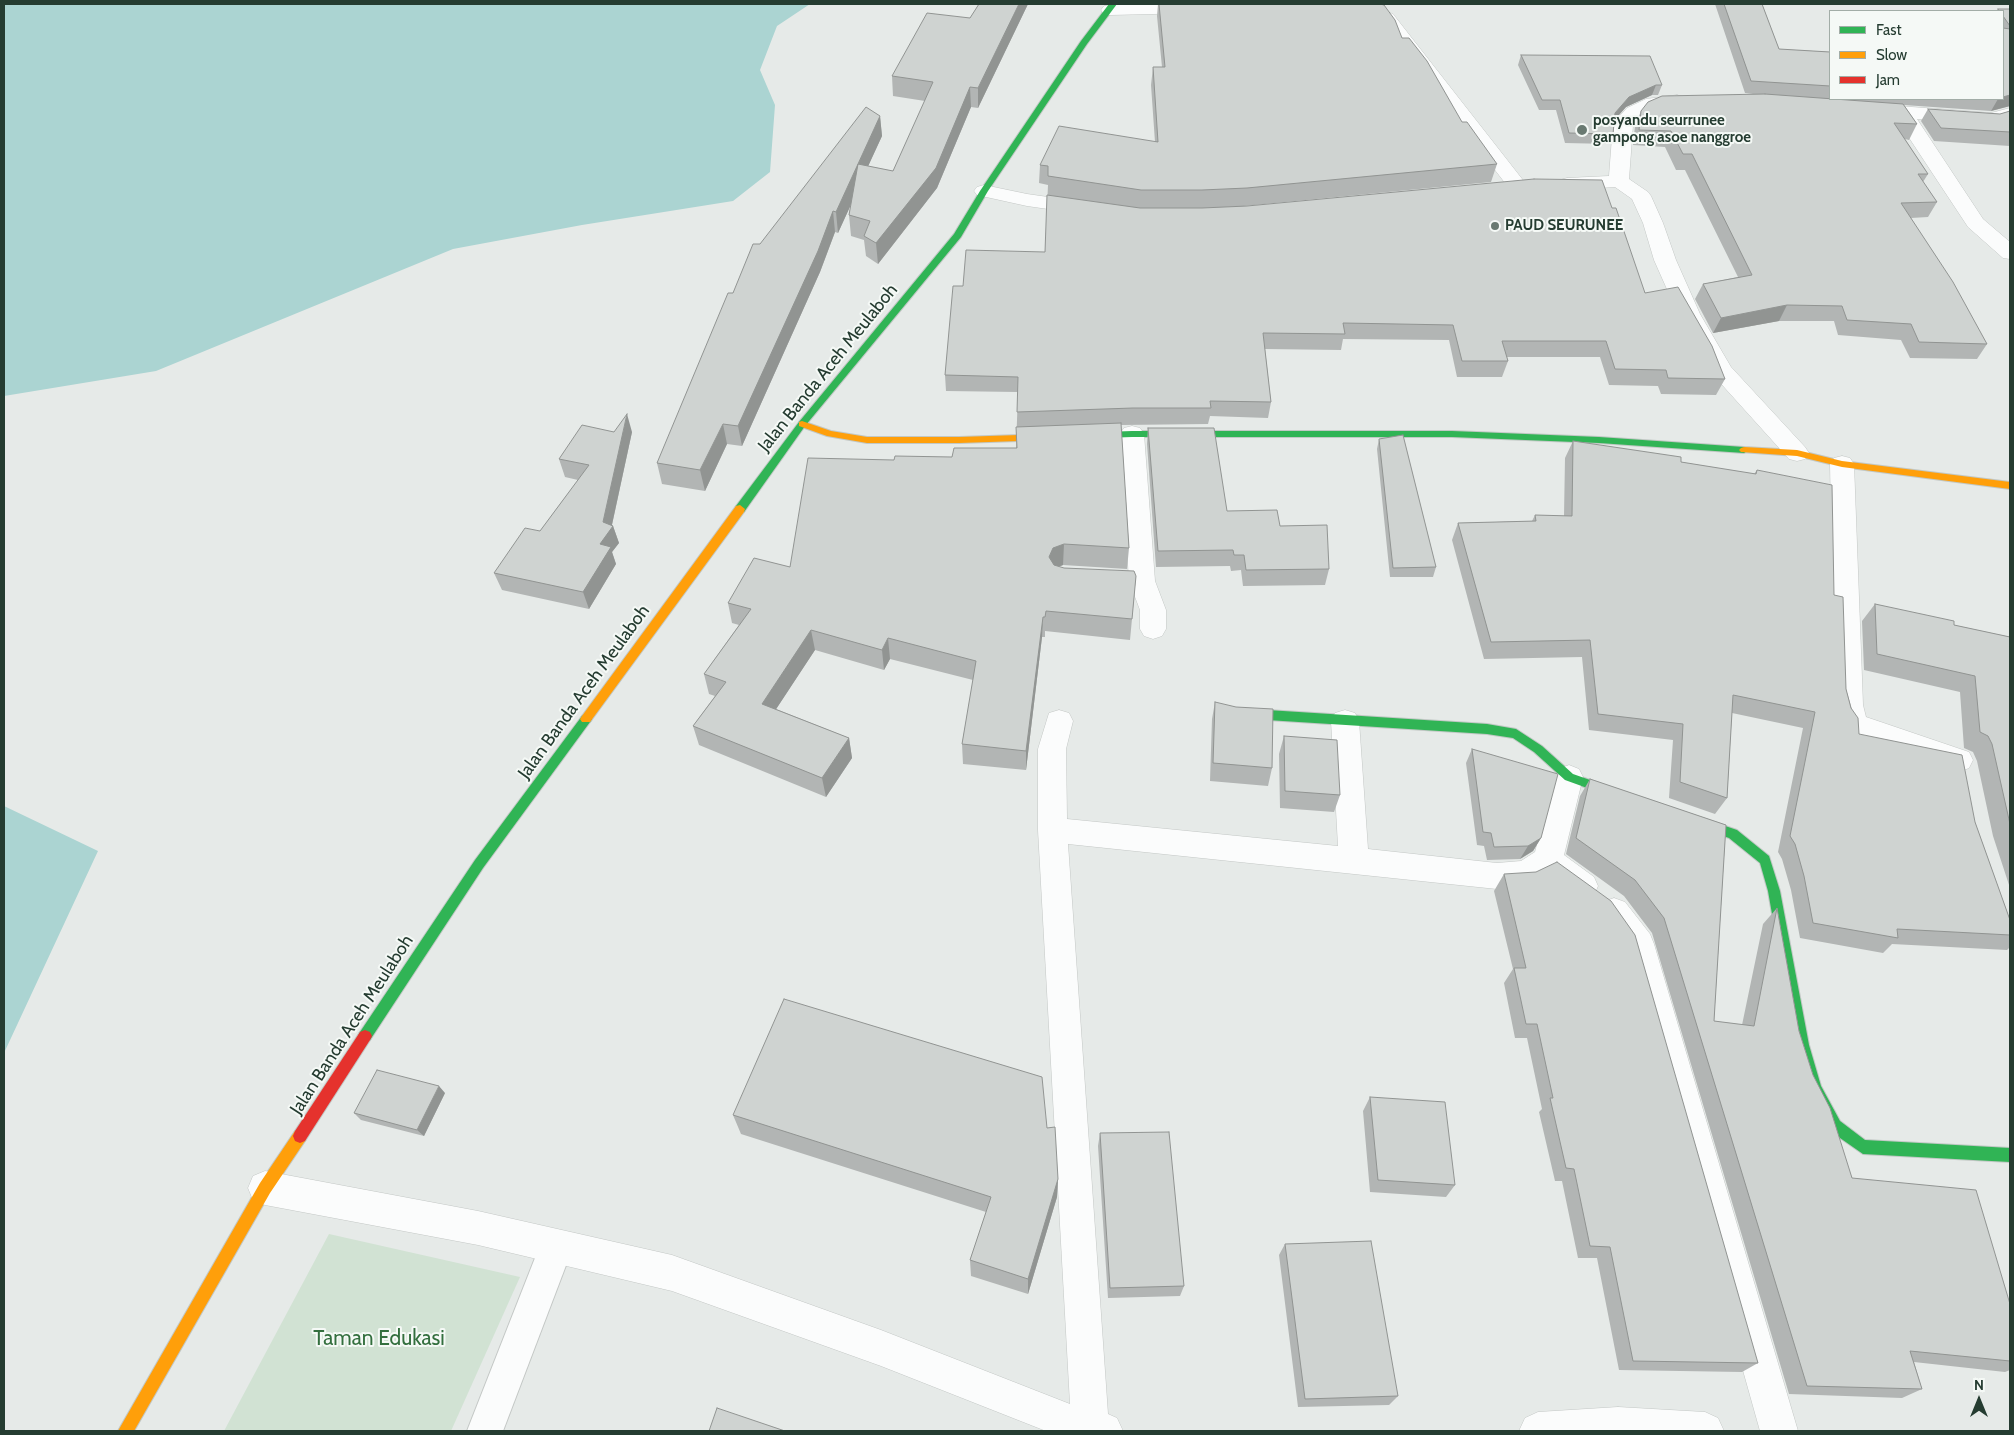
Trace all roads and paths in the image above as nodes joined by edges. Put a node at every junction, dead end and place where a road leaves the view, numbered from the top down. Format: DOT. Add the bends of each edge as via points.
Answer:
graph roads {
  1 [pos="1111,7"];
  2 [pos="1355,7"];
  3 [pos="1209,8"];
  4 [pos="1692,101"];
  5 [pos="1855,109"];
  6 [pos="1903,113"];
  7 [pos="2010,114"];
  8 [pos="1619,181"];
  9 [pos="984,191"];
  10 [pos="1102,210"];
  11 [pos="2010,253"];
  12 [pos="802,424"];
  13 [pos="1132,434"];
  14 [pos="1797,453"];
  15 [pos="1842,464"];
  16 [pos="2010,486"];
  17 [pos="1153,629"];
  18 [pos="1232,712"];
  19 [pos="1059,721"];
  20 [pos="1345,721"];
  21 [pos="1569,777"];
  22 [pos="1965,780"];
  23 [pos="1633,799"];
  24 [pos="1678,815"];
  25 [pos="1053,830"];
  26 [pos="1354,860"];
  27 [pos="1548,860"];
  28 [pos="2010,1155"];
  29 [pos="265,1188"];
  30 [pos="556,1247"];
  31 [pos="1097,1430"];
  32 [pos="126,1431"];
  33 [pos="485,1431"];
  34 [pos="1538,1431"];
  35 [pos="1705,1431"];
  36 [pos="1779,1431"];
  1 -- 3 [label="street"];
  1 -- 9 [label="main road, Jalan Banda Aceh Meulaboh"];
  2 -- 8 [label="street" via="1370,9 1387,18 1526,188"];
  4 -- 8 [label="street" via="1653,103 1634,112 1623,124"];
  5 -- 6 [label="street"];
  6 -- 7 [label="street" via="1992,119"];
  6 -- 11 [label="street" via="1975,222"];
  8 -- 14 [label="street" via="1641,196 1689,314 1724,372"];
  9 -- 10 [label="street"];
  9 -- 12 [label="main road, Jalan Banda Aceh Meulaboh" via="958,235"];
  12 -- 13 [label="main road" via="830,434 867,440"];
  12 -- 29 [label="main road, Jalan Banda Aceh Meulaboh" via="479,864"];
  13 -- 14 [label="main road" via="1452,434"];
  13 -- 17 [label="street" via="1132,580 1153,610"];
  14 -- 15 [label="main road"];
  15 -- 16 [label="main road"];
  15 -- 22 [label="street" via="1849,704 1854,724 1961,761"];
  18 -- 20 [label="main road"];
  19 -- 25 [label="street" via="1052,749"];
  20 -- 21 [label="main road" via="1487,729 1516,734"];
  20 -- 26 [label="street"];
  21 -- 23 [label="main road"];
  21 -- 27 [label="street"];
  24 -- 28 [label="main road" via="1733,834 1765,860 1774,892 1802,1045 1815,1088 1835,1126 1862,1147"];
  25 -- 26 [label="street"];
  25 -- 31 [label="street"];
  26 -- 27 [label="street" via="1498,876 1526,874"];
  27 -- 36 [label="street" via="1612,907 1639,944"];
  29 -- 30 [label="street" via="478,1228"];
  29 -- 32 [label="main road, Jalan Banda Aceh Meulaboh"];
  30 -- 31 [label="street" via="672,1274 881,1348"];
  30 -- 33 [label="lane"];
  34 -- 35 [label="street" via="1618,1426"];
}
